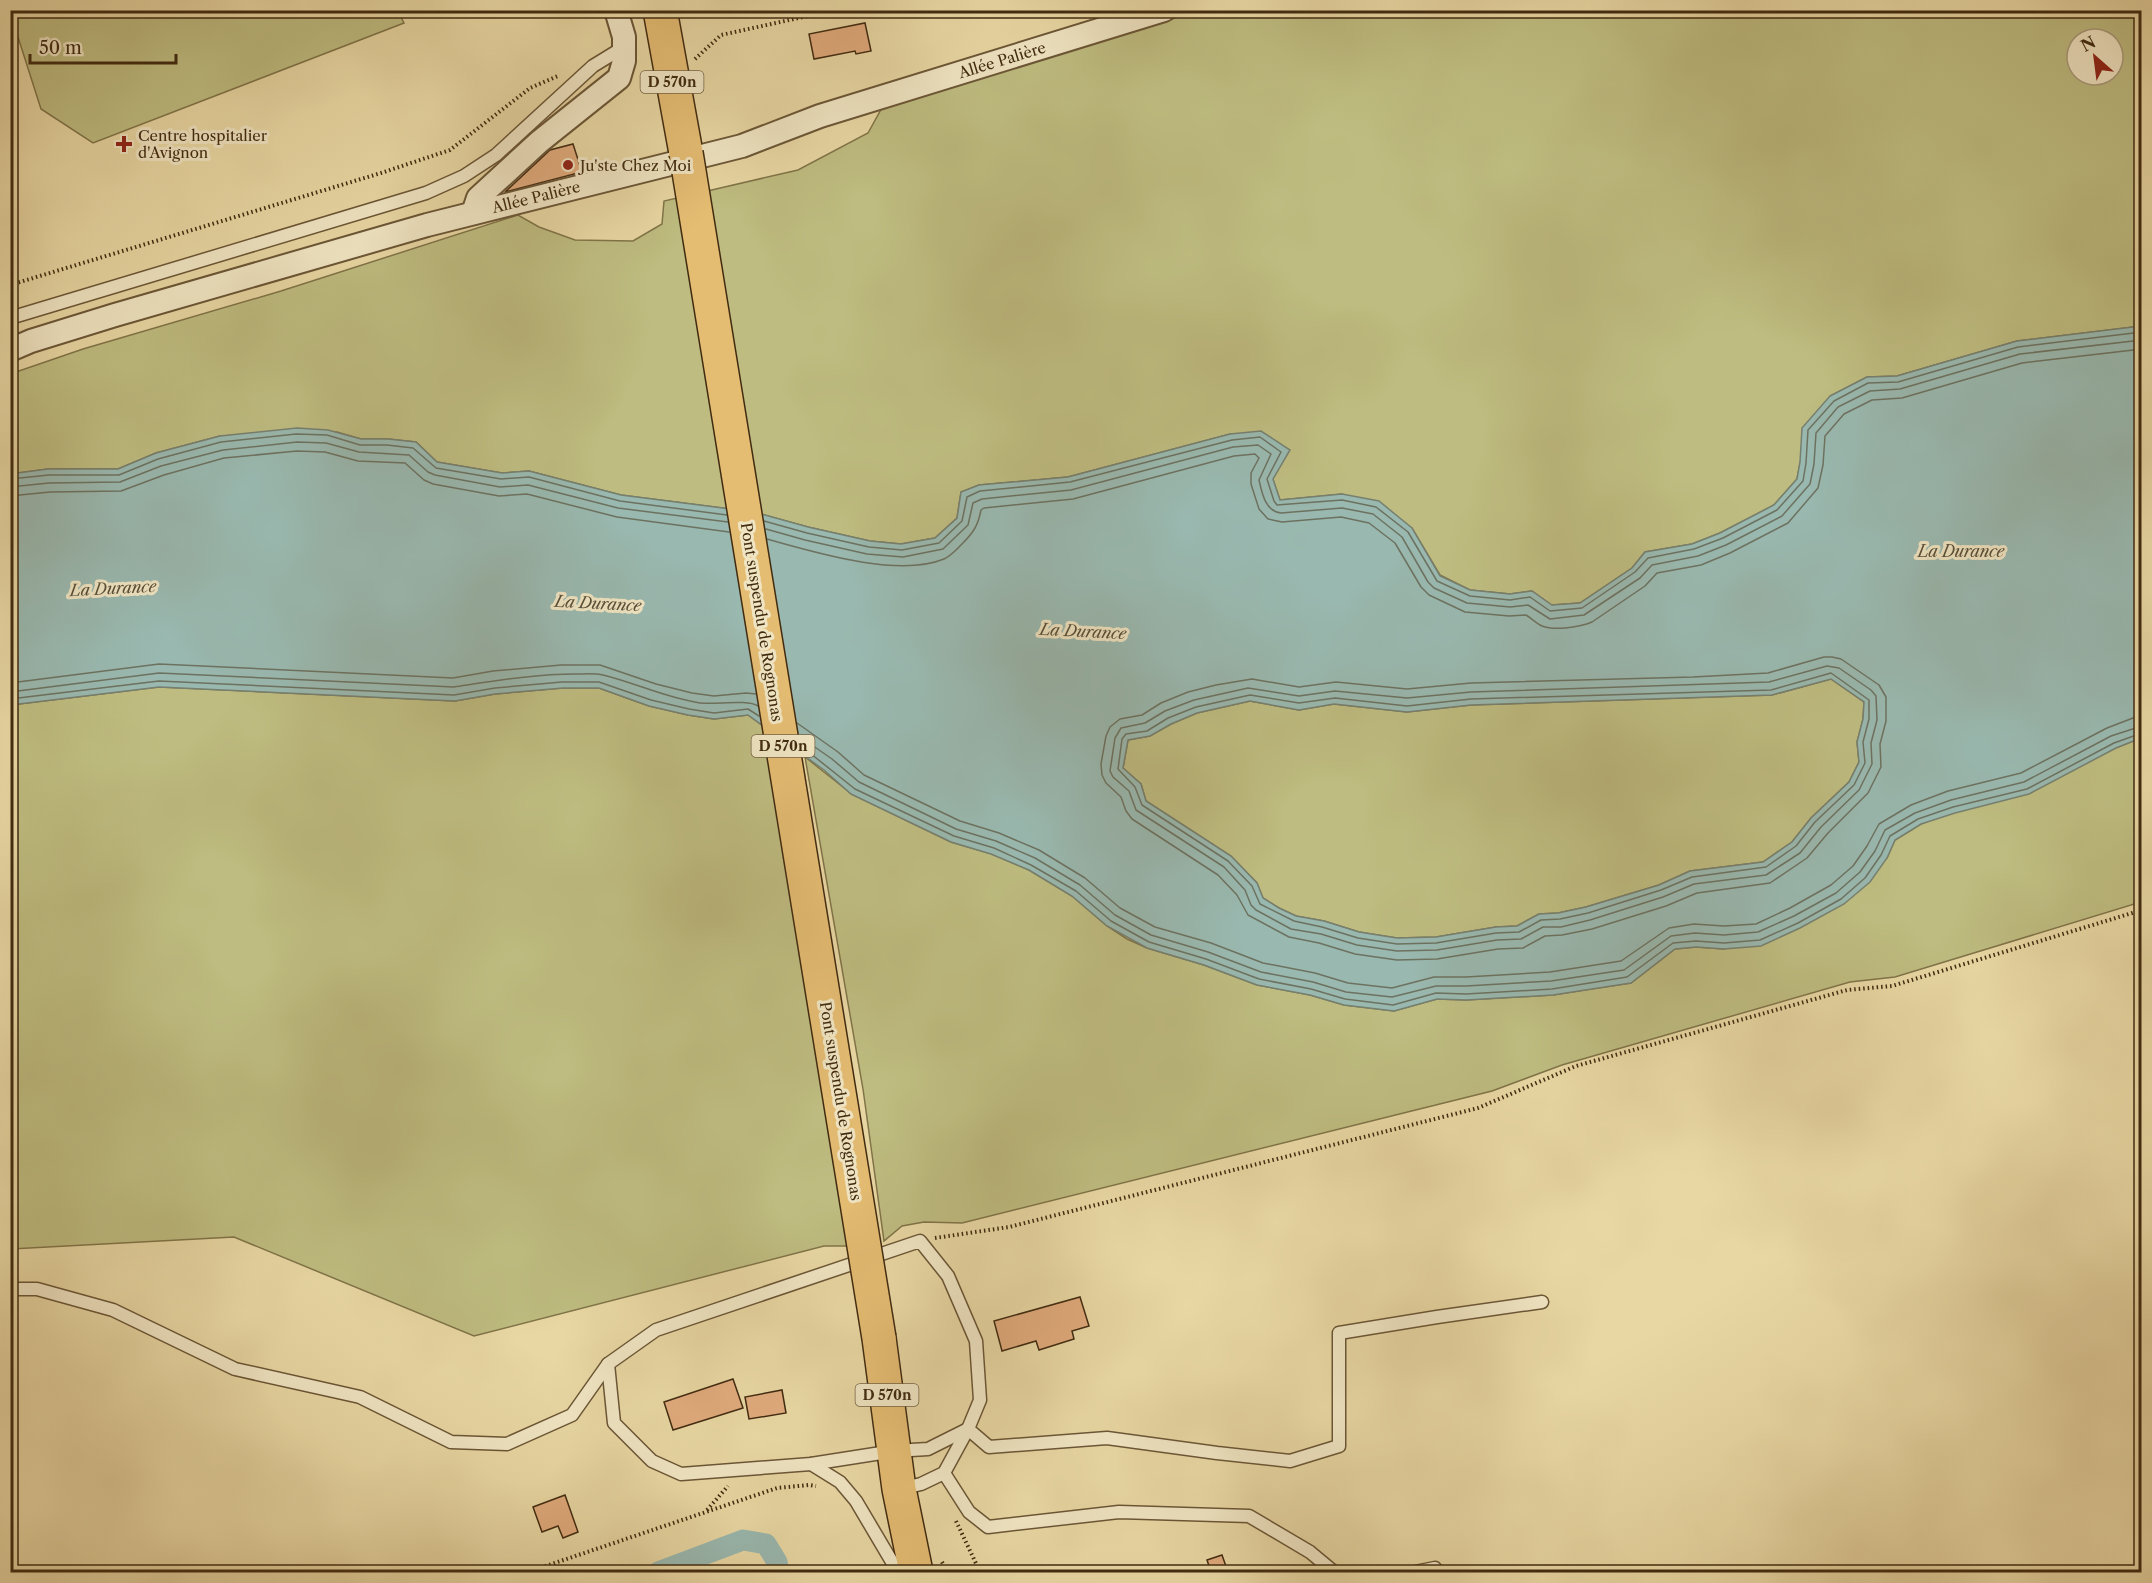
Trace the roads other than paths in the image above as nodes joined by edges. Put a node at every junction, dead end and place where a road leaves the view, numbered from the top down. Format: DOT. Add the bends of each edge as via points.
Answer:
graph roads {
  1 [pos="616,10"];
  2 [pos="660,10"];
  3 [pos="1164,10"];
  4 [pos="624,47"];
  5 [pos="10,116"];
  6 [pos="10,128"];
  7 [pos="473,213"];
  8 [pos="10,318"];
  9 [pos="10,350"];
  10 [pos="10,1289"];
  11 [pos="1542,1302"];
  12 [pos="608,1364"];
  13 [pos="968,1429"];
  14 [pos="894,1451"];
  15 [pos="811,1464"];
  16 [pos="944,1473"];
  17 [pos="899,1489"];
  18 [pos="1435,1568"];
  19 [pos="900,1572"];
  20 [pos="916,1572"];
  21 [pos="1334,1572"];
  22 [pos="1415,1572"];
  1 -- 4 [label="street"];
  2 -- 14 [label="main road, Pont suspendu de Rognonas / D 570n, bridge" via="879,1338"];
  3 -- 7 [label="street, Allée Palière" via="820,116 742,146"];
  4 -- 7 [label="street" via="619,78 521,158 478,198"];
  4 -- 8 [label="lane" via="593,66 496,155 464,176 426,193"];
  5 -- 6 [label="lane"];
  7 -- 9 [label="street, Allée Palière" via="115,315"];
  10 -- 12 [label="lane" via="37,1289 112,1310 235,1370 360,1397 451,1442 507,1444 572,1415"];
  11 -- 13 [label="lane" via="1339,1334 1339,1446 1290,1461 1107,1438 989,1447"];
  12 -- 13 [label="lane" via="656,1330 920,1241 948,1276 976,1341 980,1400"];
  12 -- 15 [label="lane" via="614,1423 652,1461 681,1474"];
  13 -- 14 [label="lane" via="928,1449"];
  13 -- 16 [label="lane"];
  14 -- 15 [label="lane"];
  14 -- 17 [label="main road, D 570n"];
  15 -- 19 [label="lane" via="840,1482"];
  16 -- 17 [label="lane"];
  16 -- 21 [label="lane" via="969,1512 988,1527 1119,1512 1249,1516 1310,1552"];
  17 -- 19 [label="main road, D 570n"];
  17 -- 20 [label="main road, D 570n"];
  18 -- 22 [label="lane"];
}
